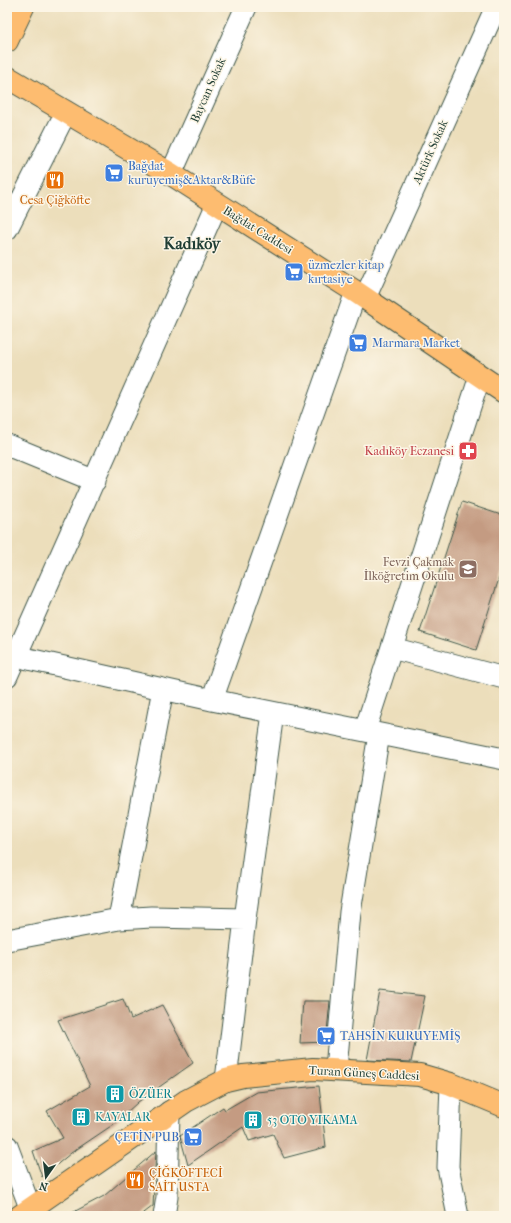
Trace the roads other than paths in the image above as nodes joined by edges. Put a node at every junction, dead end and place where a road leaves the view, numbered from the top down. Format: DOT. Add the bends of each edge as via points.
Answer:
graph roads {
  1 [pos="23,7"];
  2 [pos="246,7"];
  3 [pos="496,7"];
  4 [pos="7,41"];
  5 [pos="7,76"];
  6 [pos="66,112"];
  7 [pos="171,174"];
  8 [pos="217,204"];
  9 [pos="7,229"];
  10 [pos="361,295"];
  11 [pos="480,376"];
  12 [pos="504,392"];
  13 [pos="7,445"];
  14 [pos="95,481"];
  15 [pos="392,648"];
  16 [pos="10,667"];
  17 [pos="504,678"];
  18 [pos="163,689"];
  19 [pos="212,700"];
  20 [pos="273,713"];
  21 [pos="372,732"];
  22 [pos="504,759"];
  23 [pos="119,919"];
  24 [pos="245,919"];
  25 [pos="7,940"];
  26 [pos="336,1069"];
  27 [pos="226,1080"];
  28 [pos="452,1084"];
  29 [pos="504,1106"];
  30 [pos="169,1112"];
  31 [pos="7,1146"];
  32 [pos="25,1213"];
  33 [pos="164,1216"];
  34 [pos="458,1216"];
  1 -- 4 [label="main road"];
  2 -- 7 [label="street, Baycan Sokak"];
  3 -- 10 [label="street, Aktürk Sokak"];
  5 -- 6 [label="main road, Bağdat Caddesi"];
  6 -- 7 [label="main road, Bağdat Caddesi"];
  6 -- 9 [label="street"];
  7 -- 8 [label="main road, Bağdat Caddesi"];
  8 -- 10 [label="main road, Bağdat Caddesi"];
  8 -- 14 [label="street"];
  10 -- 11 [label="main road, Bağdat Caddesi"];
  10 -- 19 [label="street, Aktürk Sokak"];
  11 -- 12 [label="main road, Bağdat Caddesi"];
  11 -- 15 [label="street"];
  13 -- 14 [label="street"];
  14 -- 16 [label="street"];
  15 -- 17 [label="street"];
  15 -- 21 [label="street"];
  16 -- 18 [label="street"];
  18 -- 19 [label="street"];
  18 -- 23 [label="street"];
  19 -- 20 [label="street"];
  20 -- 21 [label="street"];
  20 -- 24 [label="street"];
  21 -- 22 [label="street"];
  21 -- 26 [label="street" via="350,912"];
  23 -- 24 [label="street"];
  23 -- 25 [label="street"];
  24 -- 27 [label="street"];
  26 -- 27 [label="main road, Turan Güneş Caddesi" via="278,1071"];
  26 -- 28 [label="main road, Turan Güneş Caddesi" via="420,1075"];
  27 -- 30 [label="main road, Turan Güneş Caddesi"];
  28 -- 29 [label="main road, Turan Güneş Caddesi"];
  28 -- 34 [label="street" via="448,1167"];
  30 -- 32 [label="main road, Turan Güneş Caddesi"];
  30 -- 33 [label="street" via="167,1197"];
  31 -- 32 [label="street"];
}
